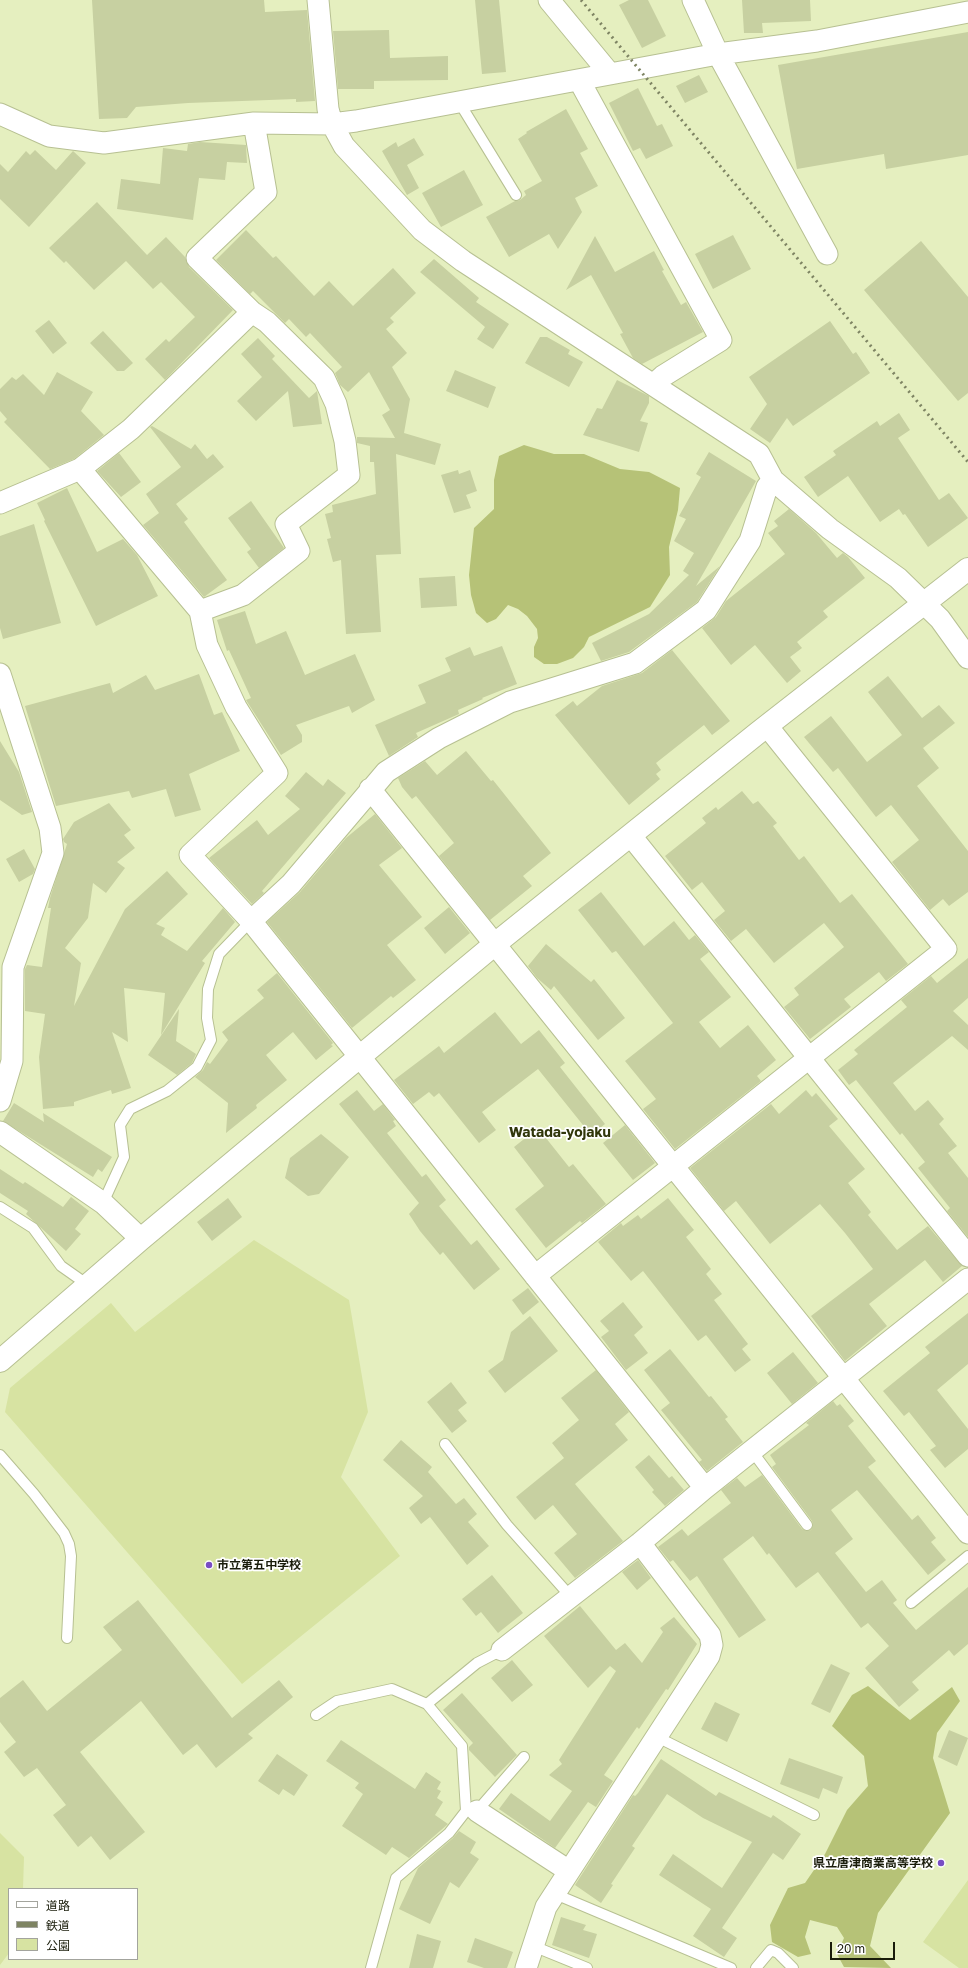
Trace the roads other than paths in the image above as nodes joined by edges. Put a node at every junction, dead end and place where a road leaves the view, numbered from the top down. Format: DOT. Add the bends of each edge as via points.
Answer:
graph roads {
  1 [pos="318,0"];
  2 [pos="549,0"];
  3 [pos="693,0"];
  4 [pos="968,12"];
  5 [pos="718,54"];
  6 [pos="610,74"];
  7 [pos="579,80"];
  8 [pos="459,102"];
  9 [pos="0,114"];
  10 [pos="254,123"];
  11 [pos="332,124"];
  12 [pos="516,195"];
  13 [pos="827,254"];
  14 [pos="252,312"];
  15 [pos="653,385"];
  16 [pos="80,469"];
  17 [pos="773,480"];
  18 [pos="0,503"];
  19 [pos="968,568"];
  20 [pos="924,604"];
  21 [pos="200,611"];
  22 [pos="968,658"];
  23 [pos="0,674"];
  24 [pos="767,726"];
  25 [pos="370,789"];
  26 [pos="631,836"];
  27 [pos="251,921"];
  28 [pos="495,944"];
  29 [pos="360,1057"];
  30 [pos="810,1059"];
  31 [pos="0,1101"];
  32 [pos="0,1132"];
  33 [pos="674,1166"];
  34 [pos="103,1203"];
  35 [pos="0,1207"];
  36 [pos="141,1239"];
  37 [pos="968,1256"];
  38 [pos="535,1276"];
  39 [pos="968,1279"];
  40 [pos="88,1285"];
  41 [pos="0,1361"];
  42 [pos="842,1378"];
  43 [pos="445,1444"];
  44 [pos="752,1451"];
  45 [pos="0,1455"];
  46 [pos="705,1488"];
  47 [pos="807,1525"];
  48 [pos="968,1533"];
  49 [pos="640,1543"];
  50 [pos="968,1556"];
  51 [pos="571,1597"];
  52 [pos="911,1602"];
  53 [pos="67,1638"];
  54 [pos="502,1650"];
  55 [pos="427,1704"];
  56 [pos="316,1715"];
  57 [pos="657,1737"];
  58 [pos="524,1757"];
  59 [pos="471,1811"];
  60 [pos="814,1815"];
  61 [pos="569,1871"];
  62 [pos="555,1894"];
  63 [pos="533,1946"];
  64 [pos="371,1968"];
  65 [pos="526,1968"];
  66 [pos="587,1968"];
  67 [pos="731,1968"];
  68 [pos="756,1968"];
  69 [pos="793,1968"];
  1 -- 11 [label="street" via="328,109"];
  2 -- 6 [label="street"];
  3 -- 5 [label="street"];
  4 -- 5 [label="street" via="817,41"];
  5 -- 6 [label="street"];
  5 -- 13 [label="street"];
  6 -- 7 [label="street"];
  7 -- 8 [label="street"];
  7 -- 15 [label="street" via="721,340"];
  8 -- 11 [label="street"];
  8 -- 12 [label="lane"];
  9 -- 10 [label="street" via="49,136 104,143"];
  10 -- 11 [label="street"];
  10 -- 14 [label="street" via="266,192 197,258"];
  11 -- 15 [label="street" via="344,146 422,230 463,261"];
  14 -- 16 [label="street" via="131,429"];
  14 -- 21 [label="street" via="267,322 324,378 336,404 346,441 349,475 286,524 299,551 243,595"];
  15 -- 17 [label="street" via="759,454"];
  16 -- 18 [label="street"];
  16 -- 21 [label="street"];
  17 -- 20 [label="street" via="830,530 898,578"];
  17 -- 25 [label="street" via="767,487 750,541 706,610 634,663 510,702 439,738 386,772"];
  19 -- 20 [label="street"];
  20 -- 22 [label="street" via="940,618"];
  20 -- 24 [label="street"];
  21 -- 27 [label="street" via="207,645 236,708 277,773 190,855"];
  23 -- 31 [label="street" via="50,828 53,853 13,967 12,1061"];
  24 -- 26 [label="street"];
  24 -- 30 [label="street" via="946,949"];
  25 -- 27 [label="street" via="291,884"];
  25 -- 28 [label="street"];
  26 -- 28 [label="street"];
  26 -- 30 [label="street"];
  27 -- 29 [label="street"];
  27 -- 34 [label="lane" via="220,954 208,989 207,1018 211,1040 197,1066 167,1091 130,1110 120,1124 124,1157"];
  28 -- 29 [label="street"];
  28 -- 33 [label="street"];
  29 -- 36 [label="street"];
  29 -- 38 [label="street"];
  30 -- 33 [label="street"];
  30 -- 37 [label="street"];
  32 -- 34 [label="street"];
  33 -- 38 [label="street"];
  33 -- 42 [label="street"];
  34 -- 36 [label="street"];
  35 -- 40 [label="lane" via="33,1228 61,1266"];
  36 -- 40 [label="street"];
  38 -- 46 [label="street"];
  39 -- 42 [label="street"];
  40 -- 41 [label="street"];
  42 -- 44 [label="street"];
  42 -- 48 [label="street"];
  43 -- 51 [label="lane" via="507,1525"];
  44 -- 46 [label="street"];
  44 -- 47 [label="lane"];
  45 -- 53 [label="lane" via="34,1494 64,1533 69,1544"];
  46 -- 49 [label="street"];
  49 -- 51 [label="street"];
  49 -- 57 [label="street" via="710,1635 712,1645 709,1656"];
  50 -- 52 [label="lane"];
  51 -- 54 [label="street"];
  54 -- 55 [label="lane" via="477,1663"];
  55 -- 56 [label="lane" via="392,1689 337,1701"];
  55 -- 59 [label="lane" via="462,1746"];
  57 -- 60 [label="lane"];
  57 -- 61 [label="street"];
  58 -- 59 [label="lane"];
  59 -- 61 [label="street"];
  59 -- 64 [label="lane" via="396,1878"];
  61 -- 62 [label="street"];
  62 -- 63 [label="street" via="546,1907"];
  62 -- 67 [label="lane"];
  63 -- 65 [label="street"];
  63 -- 66 [label="lane"];
  68 -- 69 [label="lane" via="771,1950 778,1953"];
}
